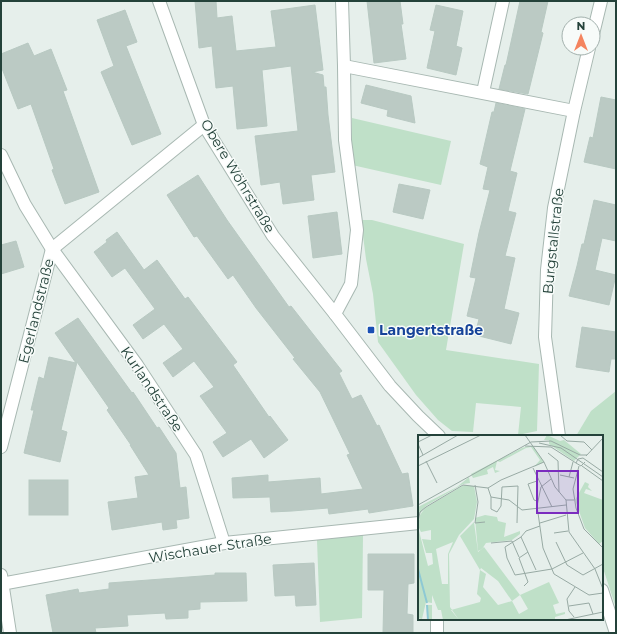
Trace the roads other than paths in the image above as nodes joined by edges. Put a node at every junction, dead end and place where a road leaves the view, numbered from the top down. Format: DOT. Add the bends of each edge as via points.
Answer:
graph roads {
  1 [pos="158,1"];
  2 [pos="342,1"];
  3 [pos="503,1"];
  4 [pos="602,1"];
  5 [pos="598,16"];
  6 [pos="587,56"];
  7 [pos="344,66"];
  8 [pos="483,92"];
  9 [pos="574,111"];
  10 [pos="204,125"];
  11 [pos="1,155"];
  12 [pos="52,249"];
  13 [pos="336,314"];
  14 [pos="438,435"];
  15 [pos="559,435"];
  16 [pos="1,447"];
  17 [pos="418,523"];
  18 [pos="224,543"];
  19 [pos="1,581"];
  20 [pos="603,593"];
  21 [pos="437,620"];
  22 [pos="10,633"];
  23 [pos="437,633"];
  24 [pos="616,633"];
  1 -- 10 [label="street, Obere Wöhrstraße"];
  2 -- 7 [label="street"];
  3 -- 8 [label="street"];
  4 -- 5 [label="street"];
  6 -- 9 [label="street, Burgstallstraße"];
  7 -- 8 [label="street"];
  7 -- 13 [label="street" via="345,140 357,230 351,284"];
  8 -- 9 [label="street"];
  9 -- 15 [label="street, Burgstallstraße" via="554,208 547,270 545,337"];
  10 -- 12 [label="street, Egerlandstraße"];
  10 -- 13 [label="street, Obere Wöhrstraße" via="273,236"];
  11 -- 12 [label="street, Kurlandstraße" via="25,205"];
  12 -- 16 [label="street, Egerlandstraße"];
  12 -- 18 [label="street, Kurlandstraße" via="137,365 196,455"];
  13 -- 14 [label="street" via="390,386"];
  17 -- 18 [label="street, Wischauer Straße"];
  18 -- 19 [label="street, Wischauer Straße"];
  19 -- 22 [label="street"];
  20 -- 24 [label="street"];
  21 -- 23 [label="street"];
}
